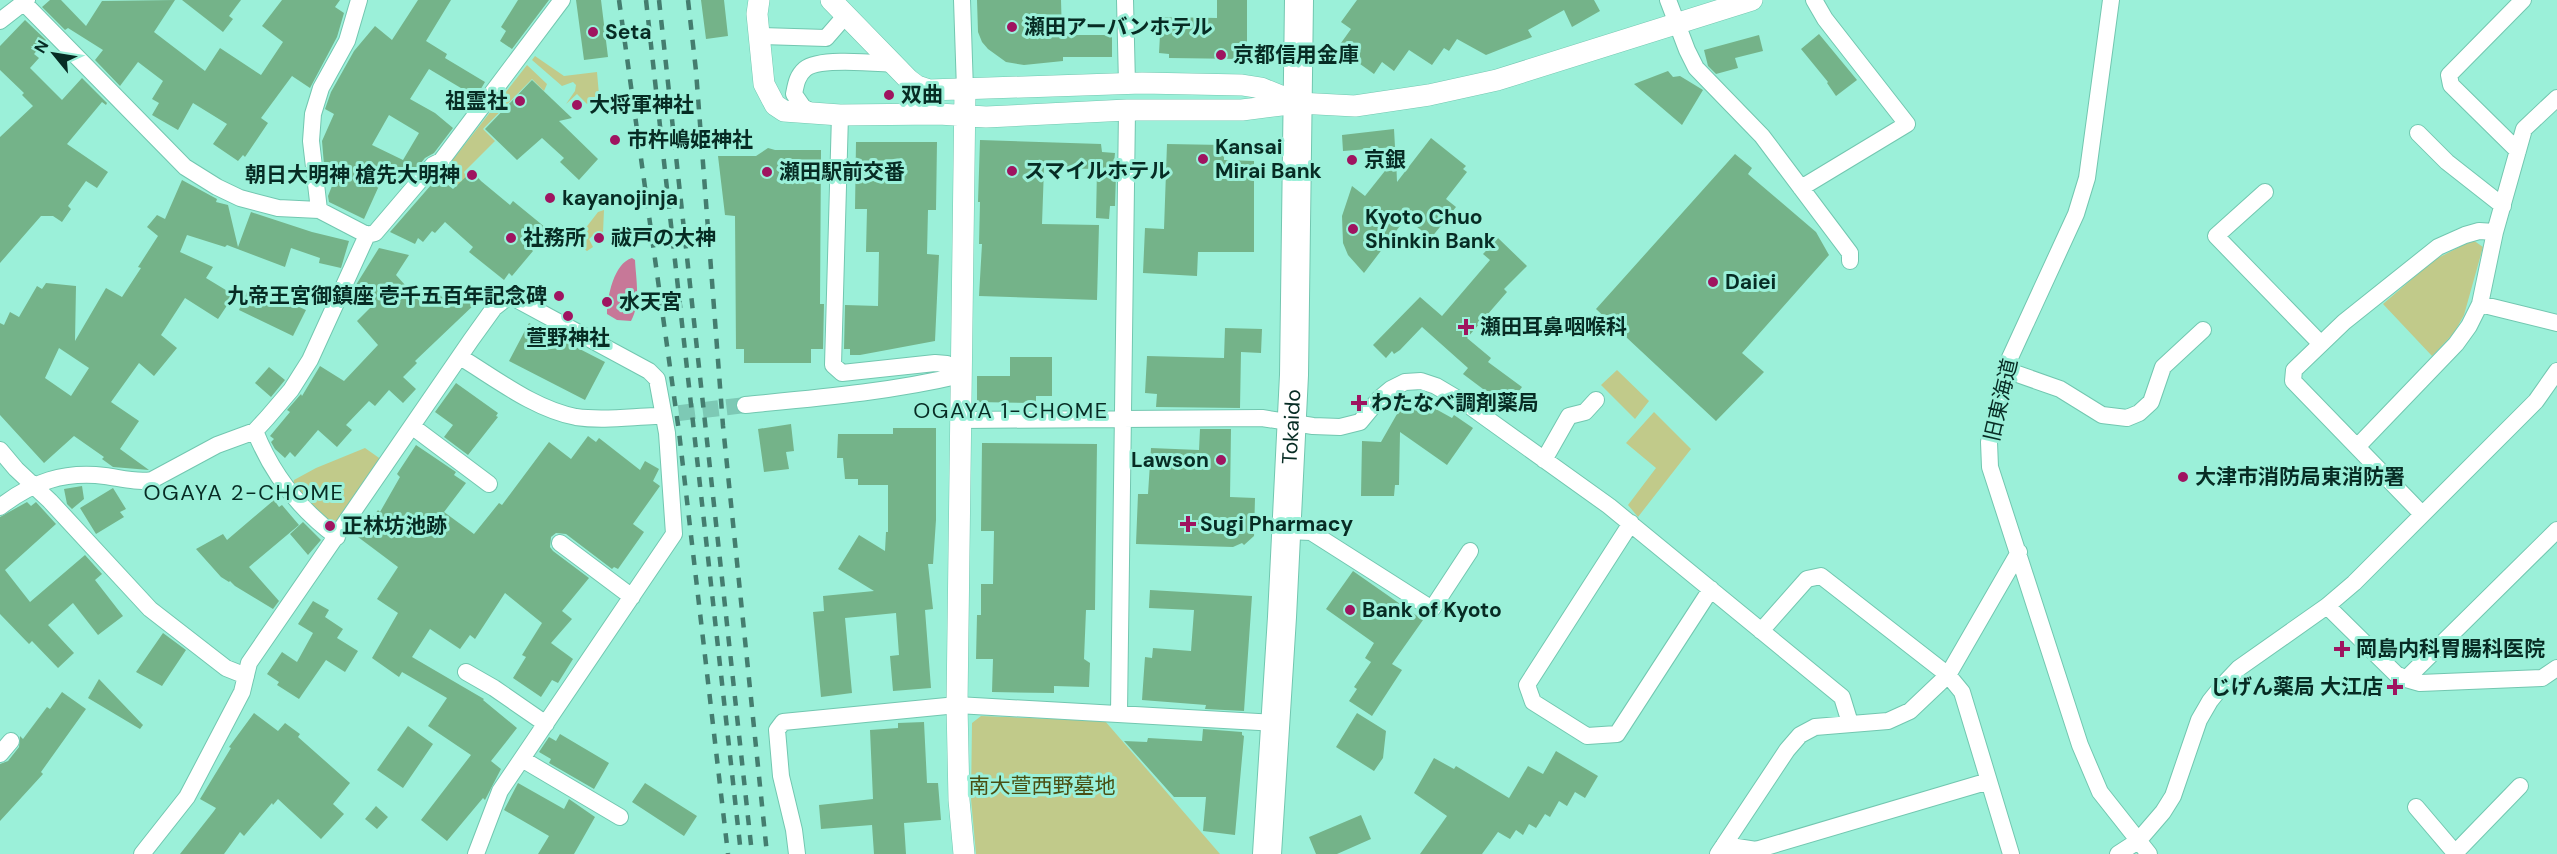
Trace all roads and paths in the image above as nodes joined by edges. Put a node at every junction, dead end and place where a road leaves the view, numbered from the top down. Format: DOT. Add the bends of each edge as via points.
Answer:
graph roads {
  1 [pos="359,0"];
  2 [pos="562,0"];
  3 [pos="759,0"];
  4 [pos="831,0"];
  5 [pos="962,0"];
  6 [pos="1125,0"];
  7 [pos="1299,0"];
  8 [pos="1668,0"];
  9 [pos="1752,0"];
  10 [pos="1814,0"];
  11 [pos="2111,0"];
  12 [pos="2523,0"];
  13 [pos="26,1"];
  14 [pos="846,15"];
  15 [pos="0,21"];
  16 [pos="1677,25"];
  17 [pos="759,36"];
  18 [pos="894,64"];
  19 [pos="1127,84"];
  20 [pos="965,90"];
  21 [pos="2557,98"];
  22 [pos="1298,104"];
  23 [pos="1127,110"];
  24 [pos="815,114"];
  25 [pos="840,115"];
  26 [pos="964,116"];
  27 [pos="2418,133"];
  28 [pos="2518,151"];
  29 [pos="1801,188"];
  30 [pos="2265,192"];
  31 [pos="2503,206"];
  32 [pos="319,210"];
  33 [pos="2495,232"];
  34 [pos="367,235"];
  35 [pos="1850,261"];
  36 [pos="2480,304"];
  37 [pos="2557,323"];
  38 [pos="2203,330"];
  39 [pos="2321,344"];
  40 [pos="460,357"];
  41 [pos="2006,370"];
  42 [pos="2557,371"];
  43 [pos="961,375"];
  44 [pos="1596,400"];
  45 [pos="745,405"];
  46 [pos="655,416"];
  47 [pos="961,420"];
  48 [pos="1122,420"];
  49 [pos="1291,422"];
  50 [pos="413,427"];
  51 [pos="255,431"];
  52 [pos="2357,447"];
  53 [pos="0,450"];
  54 [pos="1544,460"];
  55 [pos="33,484"];
  56 [pos="489,484"];
  57 [pos="0,507"];
  58 [pos="2422,514"];
  59 [pos="1631,523"];
  60 [pos="2557,530"];
  61 [pos="1286,531"];
  62 [pos="337,537"];
  63 [pos="560,543"];
  64 [pos="1470,551"];
  65 [pos="2019,552"];
  66 [pos="1711,590"];
  67 [pos="632,597"];
  68 [pos="2327,606"];
  69 [pos="1761,631"];
  70 [pos="2557,668"];
  71 [pos="466,672"];
  72 [pos="1948,675"];
  73 [pos="246,676"];
  74 [pos="2406,679"];
  75 [pos="957,705"];
  76 [pos="1119,713"];
  77 [pos="1275,723"];
  78 [pos="1850,723"];
  79 [pos="546,724"];
  80 [pos="522,759"];
  81 [pos="1989,781"];
  82 [pos="2520,786"];
  83 [pos="2426,812"];
  84 [pos="620,817"];
  85 [pos="2138,841"];
  86 [pos="1721,849"];
  87 [pos="142,854"];
  88 [pos="476,854"];
  89 [pos="797,854"];
  90 [pos="964,854"];
  91 [pos="1267,854"];
  92 [pos="2011,854"];
  93 [pos="2118,854"];
  94 [pos="2149,854"];
  95 [pos="2456,854"];
  1 -- 32 [label="street" via="347,41 321,88 313,114 311,141"];
  2 -- 34 [label="street" via="441,161 433,165 375,232"];
  3 -- 17 [label="street"];
  4 -- 14 [label="street"];
  5 -- 20 [label="street"];
  6 -- 19 [label="street"];
  7 -- 22 [label="highway, Tokaido"];
  8 -- 16 [label="street"];
  9 -- 16 [label="street"];
  10 -- 29 [label="street" via="1907,124"];
  11 -- 41 [label="street, 旧東海道" via="2087,178 2076,213"];
  12 -- 28 [label="street" via="2450,75 2451,85"];
  13 -- 15 [label="street"];
  13 -- 32 [label="street" via="185,167 217,187 253,202"];
  14 -- 17 [label="street" via="826,38"];
  14 -- 18 [label="street"];
  16 -- 22 [label="street" via="1456,90 1355,106"];
  16 -- 29 [label="street" via="1696,68 1762,136"];
  17 -- 24 [label="street" via="764,84 775,105 784,111"];
  18 -- 20 [label="street" via="917,86"];
  18 -- 24 [label="street" via="807,67 797,78 794,94 803,107"];
  19 -- 20 [label="street"];
  19 -- 22 [label="street" via="1242,85 1261,88"];
  20 -- 26 [label="street"];
  21 -- 28 [label="street" via="2524,129"];
  22 -- 23 [label="street" via="1242,110"];
  22 -- 49 [label="highway, Tokaido"];
  23 -- 26 [label="street"];
  23 -- 48 [label="street"];
  24 -- 25 [label="street"];
  25 -- 26 [label="street"];
  25 -- 43 [label="street" via="833,365 842,373 935,363 947,364"];
  26 -- 43 [label="street"];
  27 -- 31 [label="street" via="2447,162"];
  28 -- 31 [label="street"];
  29 -- 35 [label="street" via="1850,253"];
  30 -- 39 [label="street" via="2216,236"];
  31 -- 33 [label="street"];
  32 -- 34 [label="street"];
  33 -- 36 [label="street"];
  33 -- 39 [label="street" via="2479,231 2438,247"];
  34 -- 51 [label="street" via="310,360 285,398"];
  36 -- 37 [label="street"];
  36 -- 52 [label="street" via="2456,344"];
  38 -- 41 [label="street" via="2163,367 2151,402 2127,418 2102,415 2060,389"];
  39 -- 52 [label="street" via="2294,370 2293,381"];
  40 -- 46 [label="street" via="557,412 593,419"];
  40 -- 50 [label="street"];
  40 -- 67 [label="street" via="499,302 512,297 649,371 657,379 667,433 674,534"];
  41 -- 65 [label="street, 旧東海道" via="1989,442 1990,467"];
  42 -- 58 [label="street" via="2536,401"];
  43 -- 45 [label="street" via="905,386"];
  43 -- 47 [label="street"];
  44 -- 54 [label="street" via="1584,412 1569,416"];
  47 -- 48 [label="street"];
  47 -- 75 [label="street"];
  48 -- 49 [label="street" via="1262,418"];
  48 -- 76 [label="street"];
  49 -- 54 [label="street" via="1340,427 1360,422 1391,389 1405,382 1421,381 1468,405"];
  49 -- 61 [label="highway, Tokaido"];
  50 -- 56 [label="street"];
  50 -- 62 [label="street"];
  51 -- 55 [label="street" via="216,445 152,480 79,476"];
  51 -- 62 [label="street" via="288,490"];
  52 -- 58 [label="street"];
  53 -- 55 [label="street"];
  54 -- 59 [label="street"];
  55 -- 57 [label="street"];
  55 -- 73 [label="street" via="150,609 226,668"];
  58 -- 68 [label="street"];
  59 -- 66 [label="street"];
  59 -- 66 [label="street" via="1527,685 1533,702 1587,736 1617,734"];
  60 -- 74 [label="street"];
  61 -- 64 [label="street" via="1311,532 1432,609"];
  61 -- 77 [label="highway, Tokaido"];
  62 -- 73 [label="street" via="249,663"];
  63 -- 67 [label="street"];
  65 -- 72 [label="street"];
  65 -- 85 [label="street, 旧東海道" via="2080,745 2100,792"];
  66 -- 69 [label="street"];
  67 -- 79 [label="street"];
  68 -- 74 [label="street" via="2396,674"];
  68 -- 85 [label="street" via="2239,668 2222,686 2199,720 2174,796"];
  69 -- 72 [label="street" via="1807,579 1821,576"];
  69 -- 78 [label="street" via="1842,697"];
  70 -- 74 [label="street" via="2542,678 2420,683"];
  71 -- 79 [label="street"];
  72 -- 78 [label="street" via="1910,711 1888,721"];
  72 -- 81 [label="street" via="1962,692"];
  73 -- 87 [label="street" via="242,692 187,796"];
  75 -- 76 [label="street"];
  75 -- 89 [label="street" via="783,722 777,730 781,776"];
  75 -- 90 [label="street"];
  76 -- 77 [label="street"];
  77 -- 91 [label="highway, Tokaido"];
  78 -- 86 [label="street" via="1815,727 1800,735"];
  79 -- 80 [label="street"];
  80 -- 84 [label="street"];
  80 -- 88 [label="street" via="500,791"];
  81 -- 86 [label="street" via="1756,850"];
  81 -- 92 [label="street"];
  82 -- 95 [label="street"];
  83 -- 95 [label="street"];
  85 -- 93 [label="street"];
  85 -- 94 [label="street, 旧東海道"];
}
